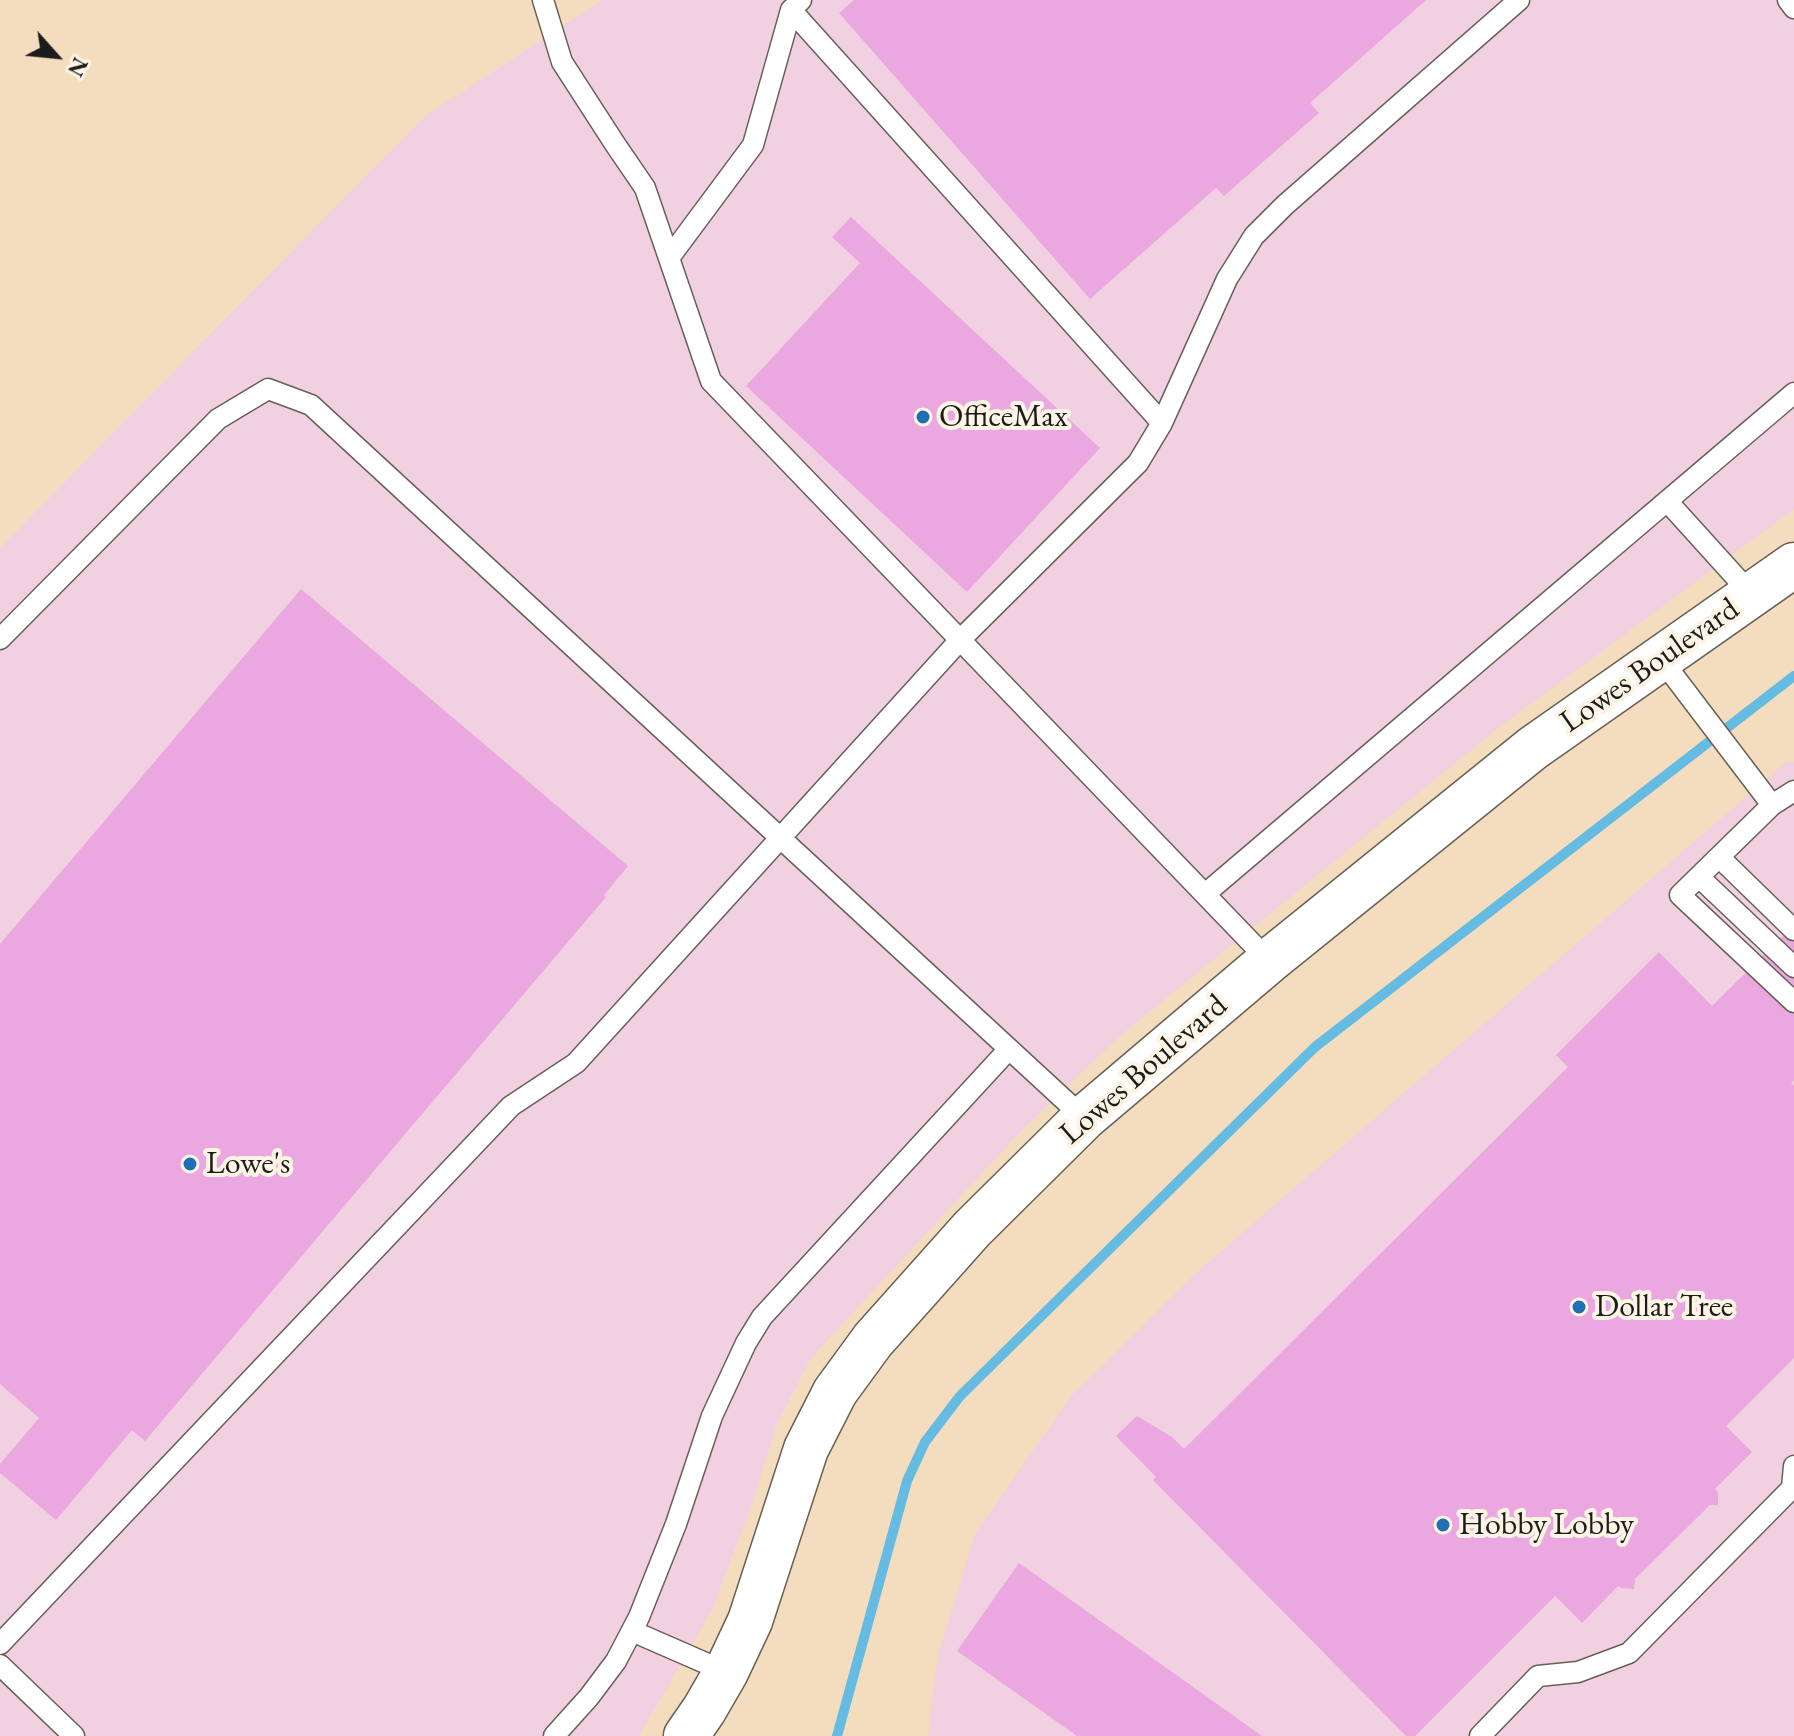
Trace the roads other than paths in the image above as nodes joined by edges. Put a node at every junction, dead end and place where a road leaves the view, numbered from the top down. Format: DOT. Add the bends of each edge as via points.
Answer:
graph roads {
  1 [pos="543,0"];
  2 [pos="1519,0"];
  3 [pos="1788,0"];
  4 [pos="796,5"];
  5 [pos="1794,8"];
  6 [pos="669,258"];
  7 [pos="1794,393"];
  8 [pos="1162,423"];
  9 [pos="1667,501"];
  10 [pos="1794,565"];
  11 [pos="1752,595"];
  12 [pos="0,639"];
  13 [pos="960,640"];
  14 [pos="1673,675"];
  15 [pos="1794,791"];
  16 [pos="1772,805"];
  17 [pos="781,837"];
  18 [pos="1719,857"];
  19 [pos="1699,877"];
  20 [pos="1205,894"];
  21 [pos="1794,930"];
  22 [pos="1269,961"];
  23 [pos="1794,967"];
  24 [pos="1794,1002"];
  25 [pos="1009,1049"];
  26 [pos="1084,1118"];
  27 [pos="1794,1466"];
  28 [pos="632,1631"];
  29 [pos="0,1644"];
  30 [pos="0,1665"];
  31 [pos="726,1672"];
  32 [pos="74,1736"];
  33 [pos="554,1736"];
  34 [pos="686,1736"];
  35 [pos="1480,1736"];
  1 -- 6 [label="lane" via="562,62 645,188"];
  2 -- 8 [label="lane" via="1254,236 1227,279"];
  3 -- 5 [label="lane"];
  4 -- 6 [label="lane" via="753,145"];
  4 -- 8 [label="lane"];
  6 -- 13 [label="lane" via="711,381"];
  7 -- 9 [label="lane"];
  8 -- 13 [label="lane" via="1138,463"];
  9 -- 11 [label="lane"];
  9 -- 20 [label="lane"];
  10 -- 11 [label="street, Lowes Boulevard"];
  11 -- 14 [label="street, Lowes Boulevard"];
  12 -- 17 [label="lane" via="218,419 268,389 311,405"];
  13 -- 17 [label="lane"];
  13 -- 20 [label="lane"];
  14 -- 16 [label="lane"];
  14 -- 22 [label="street, Lowes Boulevard" via="1533,748"];
  15 -- 16 [label="lane"];
  16 -- 18 [label="lane"];
  17 -- 25 [label="lane"];
  17 -- 29 [label="lane" via="576,1063 511,1106"];
  18 -- 19 [label="lane"];
  18 -- 21 [label="lane"];
  19 -- 23 [label="lane"];
  19 -- 24 [label="lane" via="1680,895"];
  20 -- 22 [label="lane"];
  22 -- 26 [label="street, Lowes Boulevard"];
  25 -- 26 [label="lane"];
  25 -- 28 [label="lane" via="762,1317 712,1416"];
  26 -- 31 [label="street, Lowes Boulevard" via="972,1229 873,1340 835,1392 806,1449 750,1621"];
  27 -- 35 [label="lane" via="1792,1488 1629,1653 1578,1672 1538,1676"];
  28 -- 31 [label="lane"];
  28 -- 33 [label="lane" via="616,1661"];
  30 -- 32 [label="lane"];
  31 -- 34 [label="street, Lowes Boulevard"];
}
